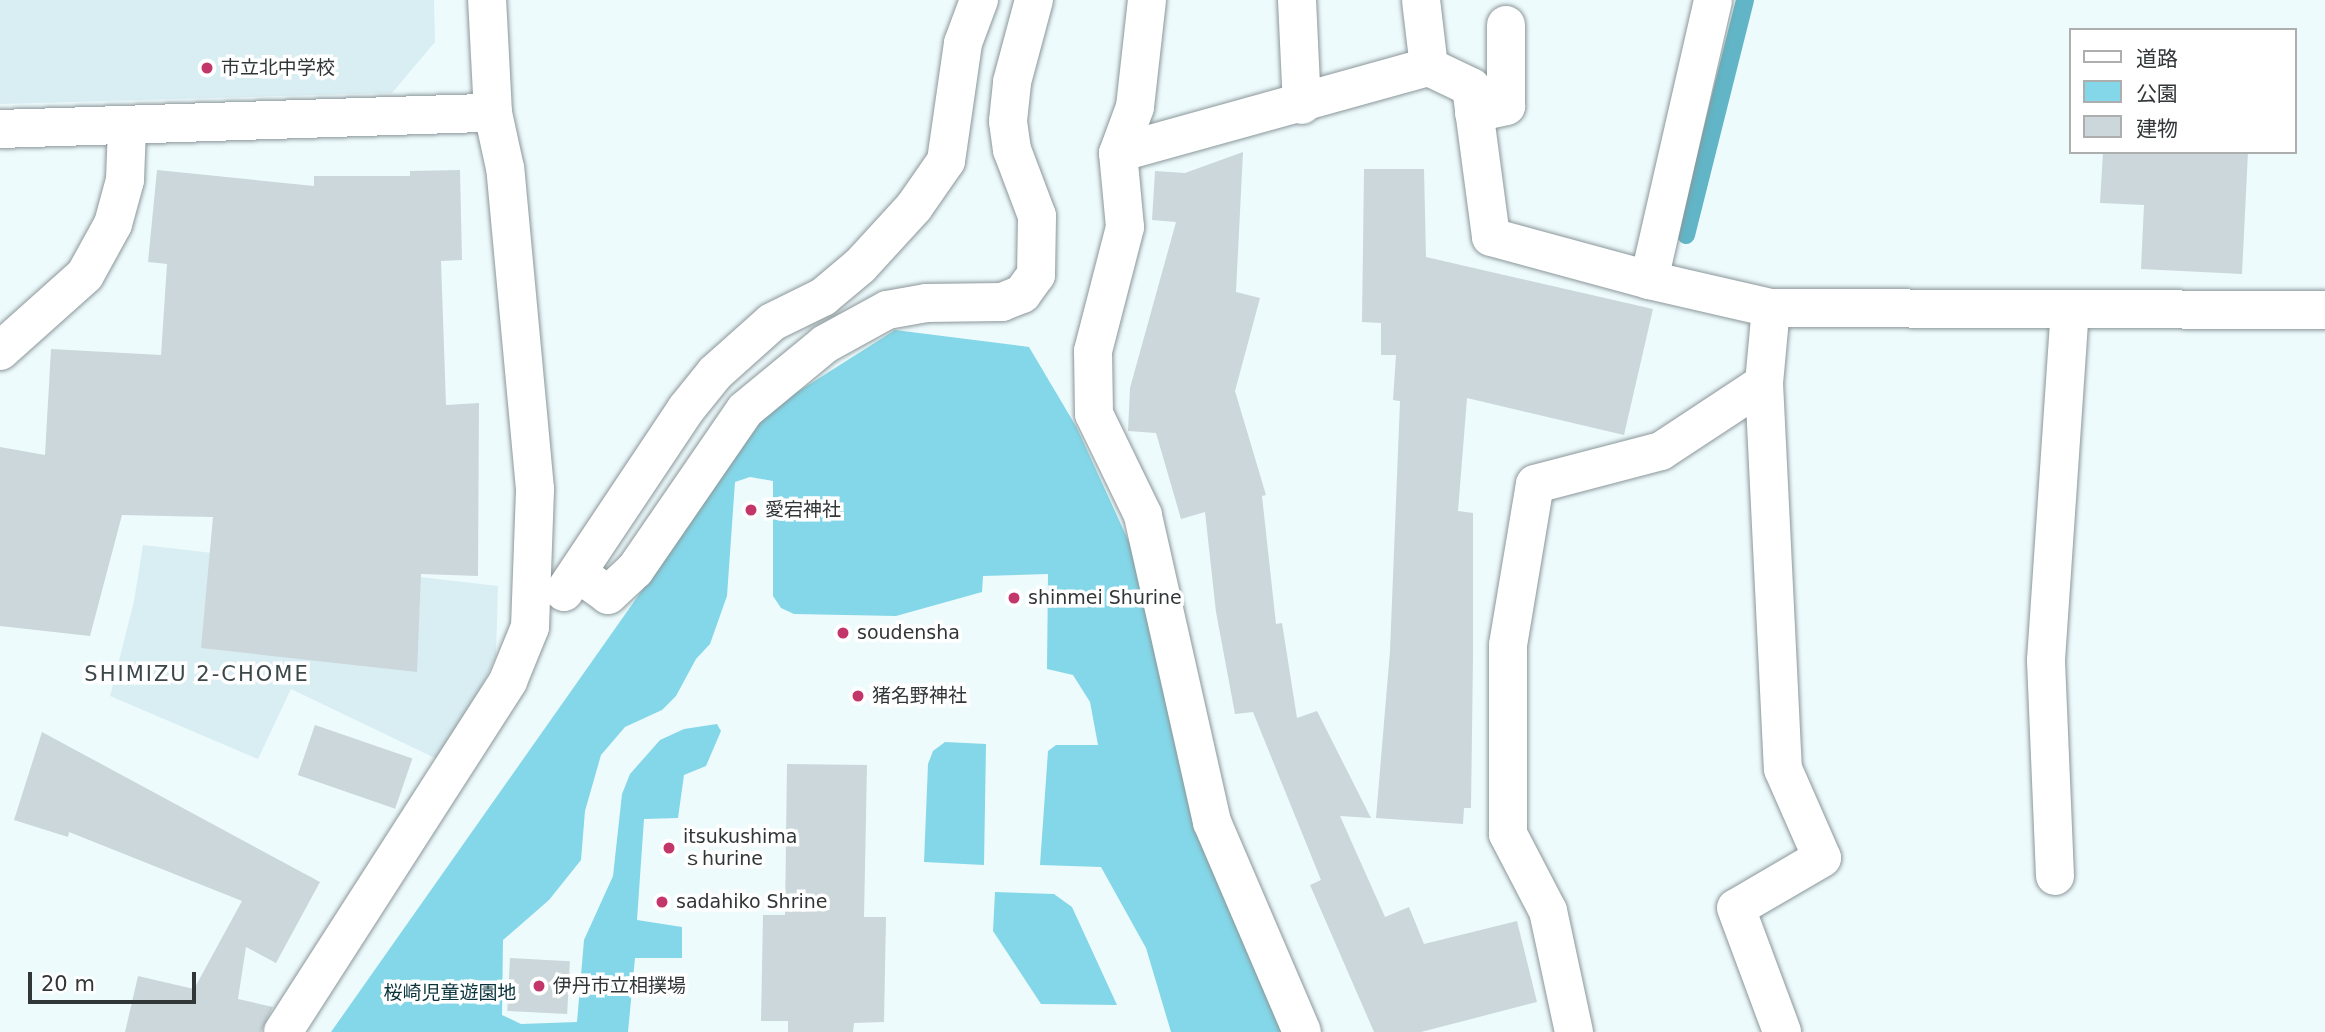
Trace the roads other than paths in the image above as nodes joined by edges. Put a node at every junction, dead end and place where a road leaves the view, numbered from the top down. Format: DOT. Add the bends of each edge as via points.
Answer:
graph roads {
  1 [pos="487,0"];
  2 [pos="977,0"];
  3 [pos="1034,0"];
  4 [pos="1147,0"];
  5 [pos="1297,0"];
  6 [pos="1421,0"];
  7 [pos="1713,0"];
  8 [pos="1506,25"];
  9 [pos="1429,67"];
  10 [pos="1302,105"];
  11 [pos="493,113"];
  12 [pos="1474,113"];
  13 [pos="127,127"];
  14 [pos="0,129"];
  15 [pos="1118,153"];
  16 [pos="1649,280"];
  17 [pos="1771,308"];
  18 [pos="2325,310"];
  19 [pos="2070,311"];
  20 [pos="0,351"];
  21 [pos="1764,383"];
  22 [pos="578,573"];
  23 [pos="533,603"];
  24 [pos="2054,876"];
  25 [pos="283,1032"];
  26 [pos="1302,1032"];
  27 [pos="1574,1032"];
  28 [pos="1782,1032"];
  1 -- 11 [label="street"];
  2 -- 22 [label="street" via="962,43 946,161 914,207 860,266 823,297 772,322 715,373 686,409"];
  3 -- 22 [label="street" via="1012,82 1008,121 1012,150 1037,216 1035,275 1022,293 1002,302 926,303 887,310 825,344 745,410 635,570 608,595"];
  4 -- 15 [label="street" via="1135,107"];
  5 -- 10 [label="street"];
  6 -- 9 [label="street"];
  7 -- 16 [label="street"];
  8 -- 12 [label="street" via="1506,106"];
  9 -- 10 [label="street"];
  9 -- 12 [label="street" via="1471,87"];
  10 -- 15 [label="street"];
  11 -- 13 [label="street"];
  11 -- 23 [label="street" via="505,168 535,489"];
  12 -- 16 [label="street" via="1491,237"];
  13 -- 14 [label="street"];
  13 -- 20 [label="street" via="125,180 113,224 85,275"];
  15 -- 26 [label="street" via="1125,227 1093,351 1094,415 1143,514 1212,822"];
  16 -- 17 [label="street"];
  17 -- 19 [label="street"];
  17 -- 21 [label="street"];
  18 -- 19 [label="street"];
  19 -- 24 [label="street" via="2030,659"];
  21 -- 27 [label="street" via="1661,451 1535,484 1508,645 1507,834 1548,911"];
  21 -- 28 [label="street" via="1783,769 1828,871 1737,908"];
  22 -- 23 [label="street" via="564,593"];
  23 -- 25 [label="street" via="530,627 508,681"];
}
